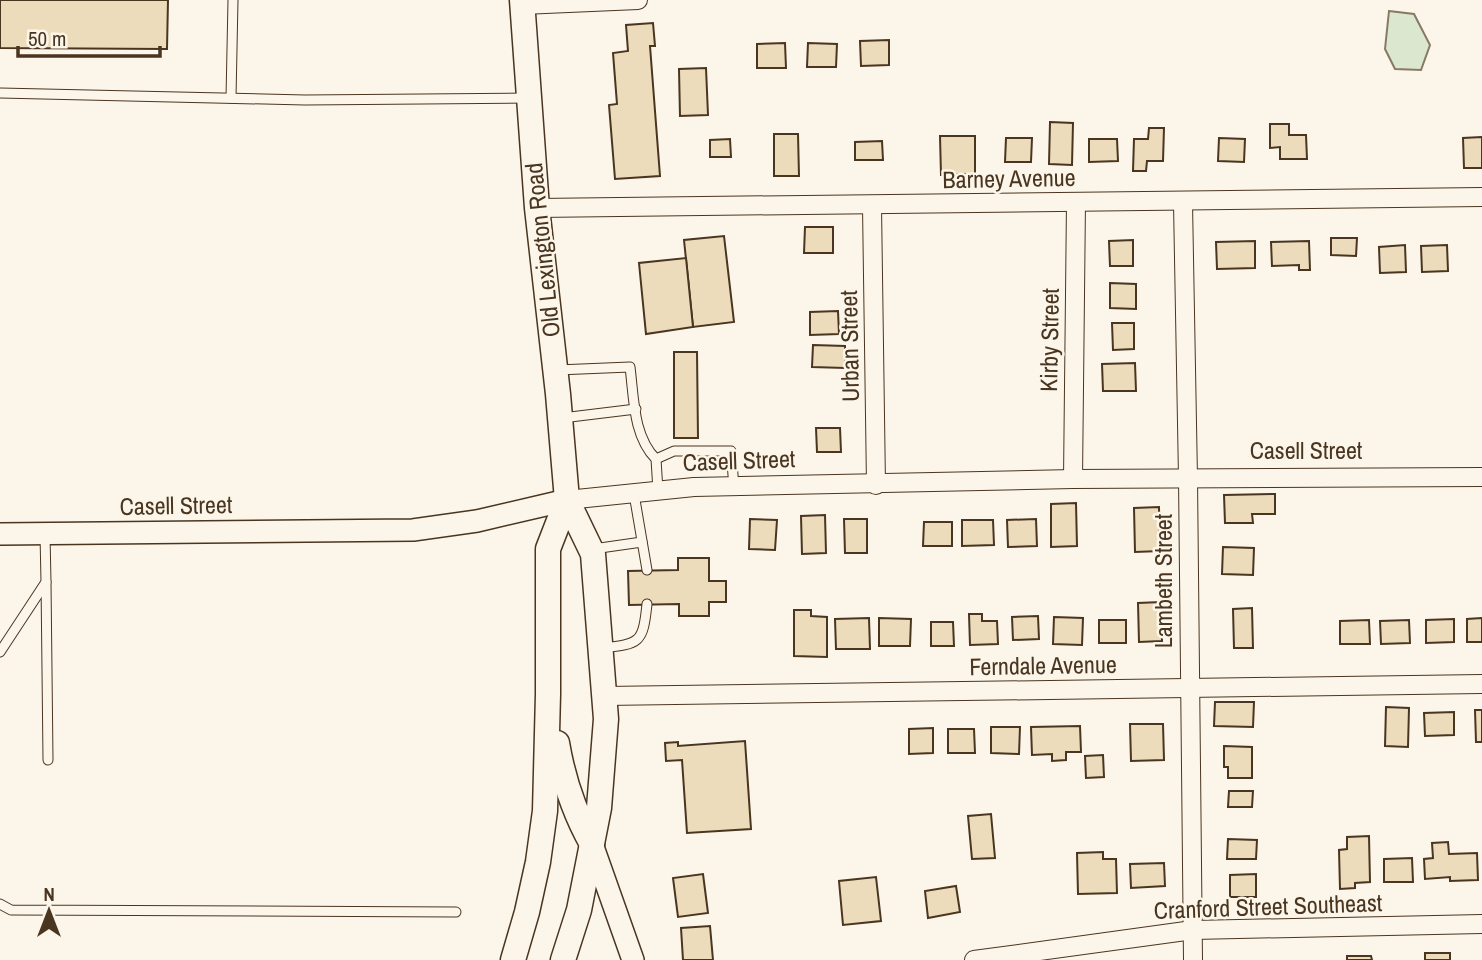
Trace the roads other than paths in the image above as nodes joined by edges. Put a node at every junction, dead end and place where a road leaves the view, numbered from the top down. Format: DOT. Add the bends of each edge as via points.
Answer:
graph roads {
  1 [pos="233,0"];
  2 [pos="638,0"];
  3 [pos="522,3"];
  4 [pos="0,93"];
  5 [pos="232,98"];
  6 [pos="529,98"];
  7 [pos="1482,197"];
  8 [pos="1076,202"];
  9 [pos="1183,203"];
  10 [pos="872,206"];
  11 [pos="537,208"];
  12 [pos="555,370"];
  13 [pos="636,409"];
  14 [pos="560,418"];
  15 [pos="656,459"];
  16 [pos="1482,477"];
  17 [pos="1188,478"];
  18 [pos="1073,479"];
  19 [pos="876,485"];
  20 [pos="734,487"];
  21 [pos="658,491"];
  22 [pos="634,494"];
  23 [pos="567,500"];
  24 [pos="0,534"];
  25 [pos="45,534"];
  26 [pos="642,542"];
  27 [pos="591,549"];
  28 [pos="647,570"];
  29 [pos="46,582"];
  30 [pos="647,604"];
  31 [pos="601,648"];
  32 [pos="0,652"];
  33 [pos="1482,684"];
  34 [pos="1189,689"];
  35 [pos="548,694"];
  36 [pos="605,696"];
  37 [pos="48,760"];
  38 [pos="592,844"];
  39 [pos="0,904"];
  40 [pos="457,912"];
  41 [pos="1482,924"];
  42 [pos="1193,930"];
  43 [pos="513,960"];
  44 [pos="563,960"];
  45 [pos="633,960"];
  46 [pos="974,960"];
  47 [pos="1193,960"];
  1 -- 5 [label="lane"];
  2 -- 3 [label="street"];
  3 -- 6 [label="main road, Old Lexington Road"];
  4 -- 5 [label="lane"];
  5 -- 6 [label="lane"];
  6 -- 11 [label="main road, Old Lexington Road"];
  7 -- 9 [label="street, Barney Avenue"];
  8 -- 9 [label="street, Barney Avenue"];
  8 -- 10 [label="street, Barney Avenue"];
  8 -- 18 [label="street, Kirby Street"];
  9 -- 17 [label="street, Lambeth Street"];
  10 -- 11 [label="street, Barney Avenue"];
  10 -- 19 [label="street, Urban Street"];
  11 -- 12 [label="main road, Old Lexington Road"];
  12 -- 13 [label="lane" via="630,367"];
  12 -- 14 [label="main road, Old Lexington Road"];
  13 -- 14 [label="lane"];
  13 -- 15 [label="lane" via="646,449"];
  14 -- 23 [label="main road, Old Lexington Road"];
  15 -- 20 [label="lane" via="674,451 731,450"];
  15 -- 21 [label="lane"];
  16 -- 17 [label="street, Casell Street"];
  17 -- 18 [label="street, Casell Street"];
  17 -- 34 [label="street, Lambeth Street"];
  18 -- 19 [label="street, Casell Street"];
  19 -- 20 [label="street, Casell Street"];
  20 -- 21 [label="street, Casell Street"];
  21 -- 22 [label="street, Casell Street"];
  22 -- 23 [label="street, Casell Street"];
  22 -- 26 [label="lane"];
  23 -- 25 [label="street, Casell Street" via="413,530"];
  23 -- 27 [label="main road, Old Lexington Road"];
  23 -- 35 [label="main road, Old Lexington Road" via="548,549"];
  24 -- 25 [label="street, Casell Street"];
  25 -- 29 [label="lane"];
  26 -- 27 [label="lane"];
  26 -- 28 [label="lane"];
  27 -- 31 [label="main road, Old Lexington Road"];
  29 -- 32 [label="lane"];
  29 -- 37 [label="lane"];
  30 -- 31 [label="lane" via="644,632 637,640"];
  31 -- 36 [label="main road, Old Lexington Road"];
  33 -- 34 [label="street, Ferndale Avenue"];
  34 -- 36 [label="street, Ferndale Avenue"];
  34 -- 42 [label="street, Lambeth Street"];
  35 -- 38 [label="main road" via="561,766 578,819"];
  35 -- 43 [label="main road" via="543,824"];
  36 -- 38 [label="main road, Old Lexington Road" via="599,808"];
  38 -- 44 [label="main road, Old Lexington Road"];
  38 -- 45 [label="street"];
  39 -- 40 [label="lane" via="10,910"];
  41 -- 42 [label="street, Cranford Street Southeast"];
  42 -- 46 [label="street, Cranford Street Southeast"];
  42 -- 47 [label="street, Lambeth Street"];
}
